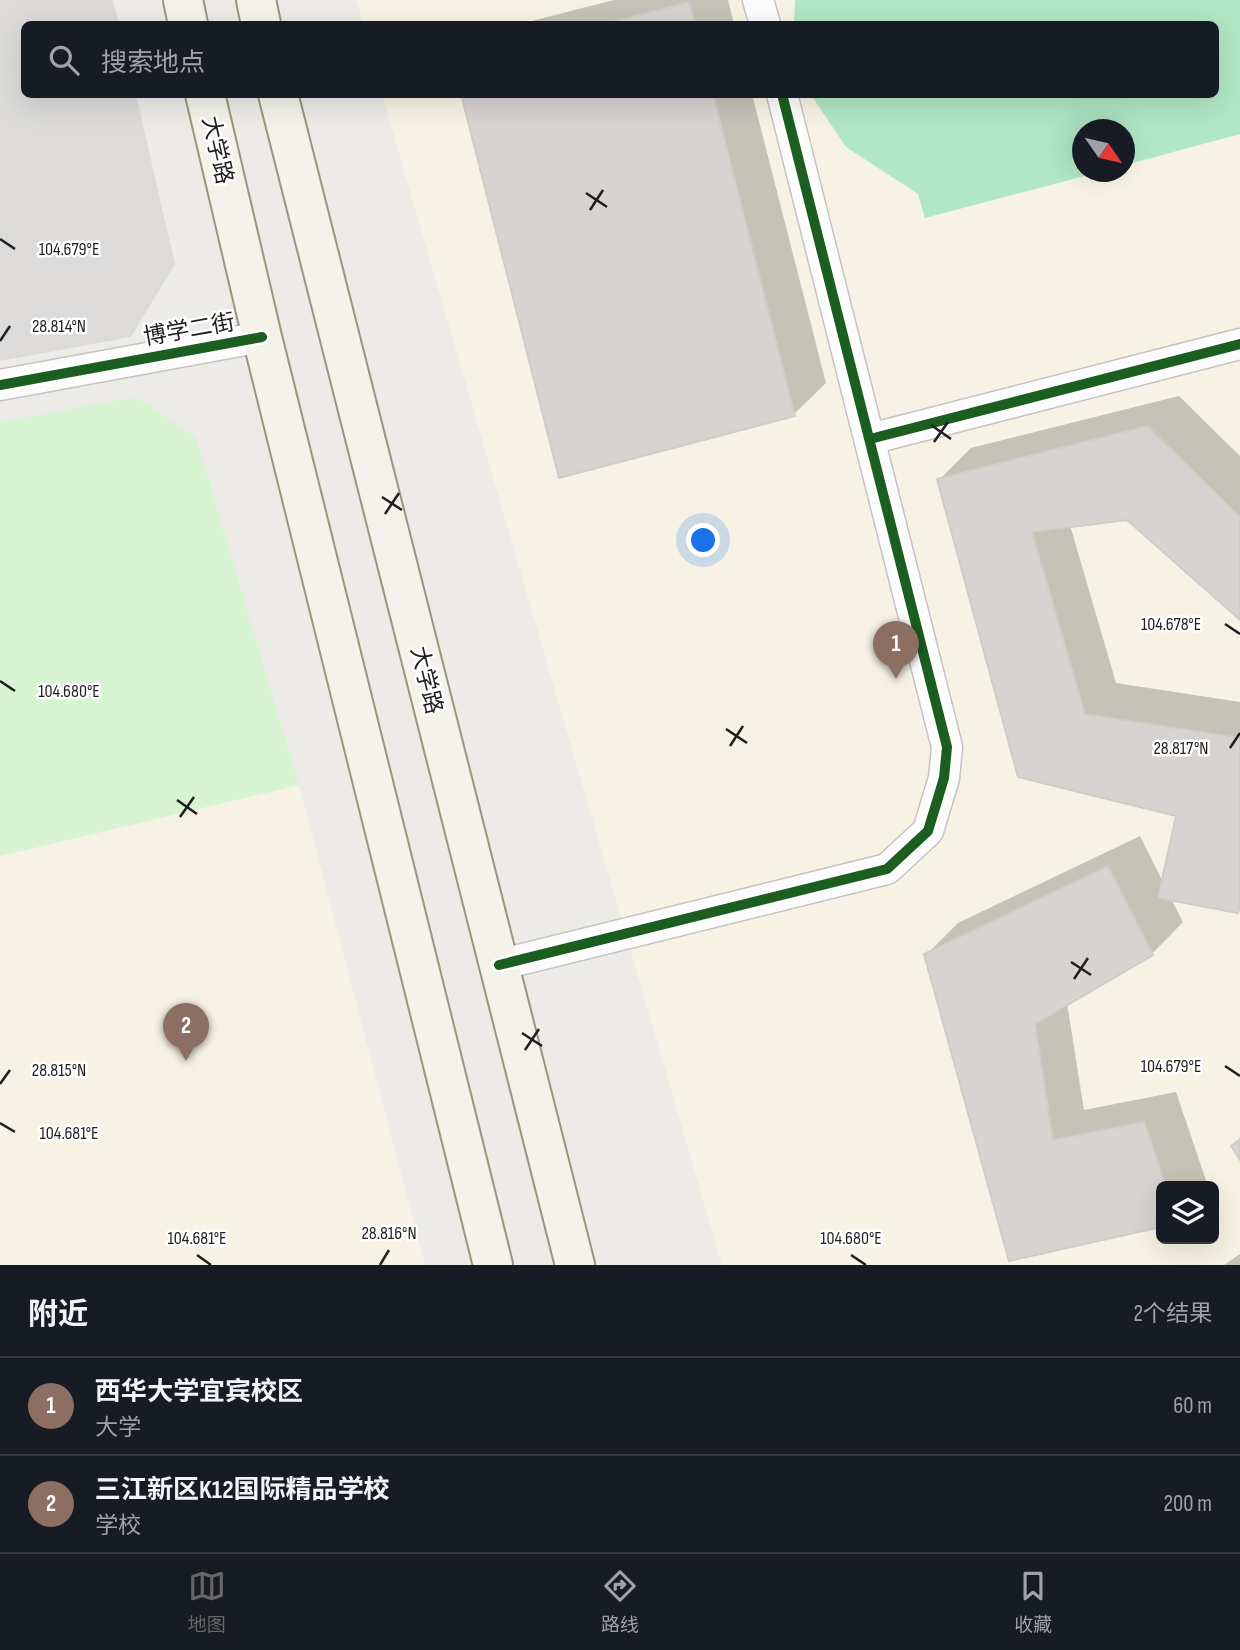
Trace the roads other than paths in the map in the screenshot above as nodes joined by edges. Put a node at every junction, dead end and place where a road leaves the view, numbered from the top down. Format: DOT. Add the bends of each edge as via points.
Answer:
graph roads {
  1 [pos="183,0"];
  2 [pos="256,0"];
  3 [pos="758,0"];
  4 [pos="187,21"];
  5 [pos="260,21"];
  6 [pos="764,21"];
  7 [pos="206,98"];
  8 [pos="279,98"];
  9 [pos="783,98"];
  10 [pos="262,337"];
  11 [pos="1240,344"];
  12 [pos="0,386"];
  13 [pos="870,439"];
  14 [pos="499,965"];
  15 [pos="493,1265"];
  16 [pos="575,1265"];
  1 -- 4 [label="main road"];
  2 -- 5 [label="main road"];
  3 -- 6 [label="street"];
  7 -- 10 [label="main road, 大学路"];
  8 -- 14 [label="main road, 大学路"];
  9 -- 13 [label="street"];
  10 -- 12 [label="street, 博学二街"];
  10 -- 15 [label="main road, 大学路"];
  11 -- 13 [label="street"];
  13 -- 14 [label="street" via="947,747 944,778 928,831 887,869"];
  14 -- 16 [label="main road, 大学路"];
}
